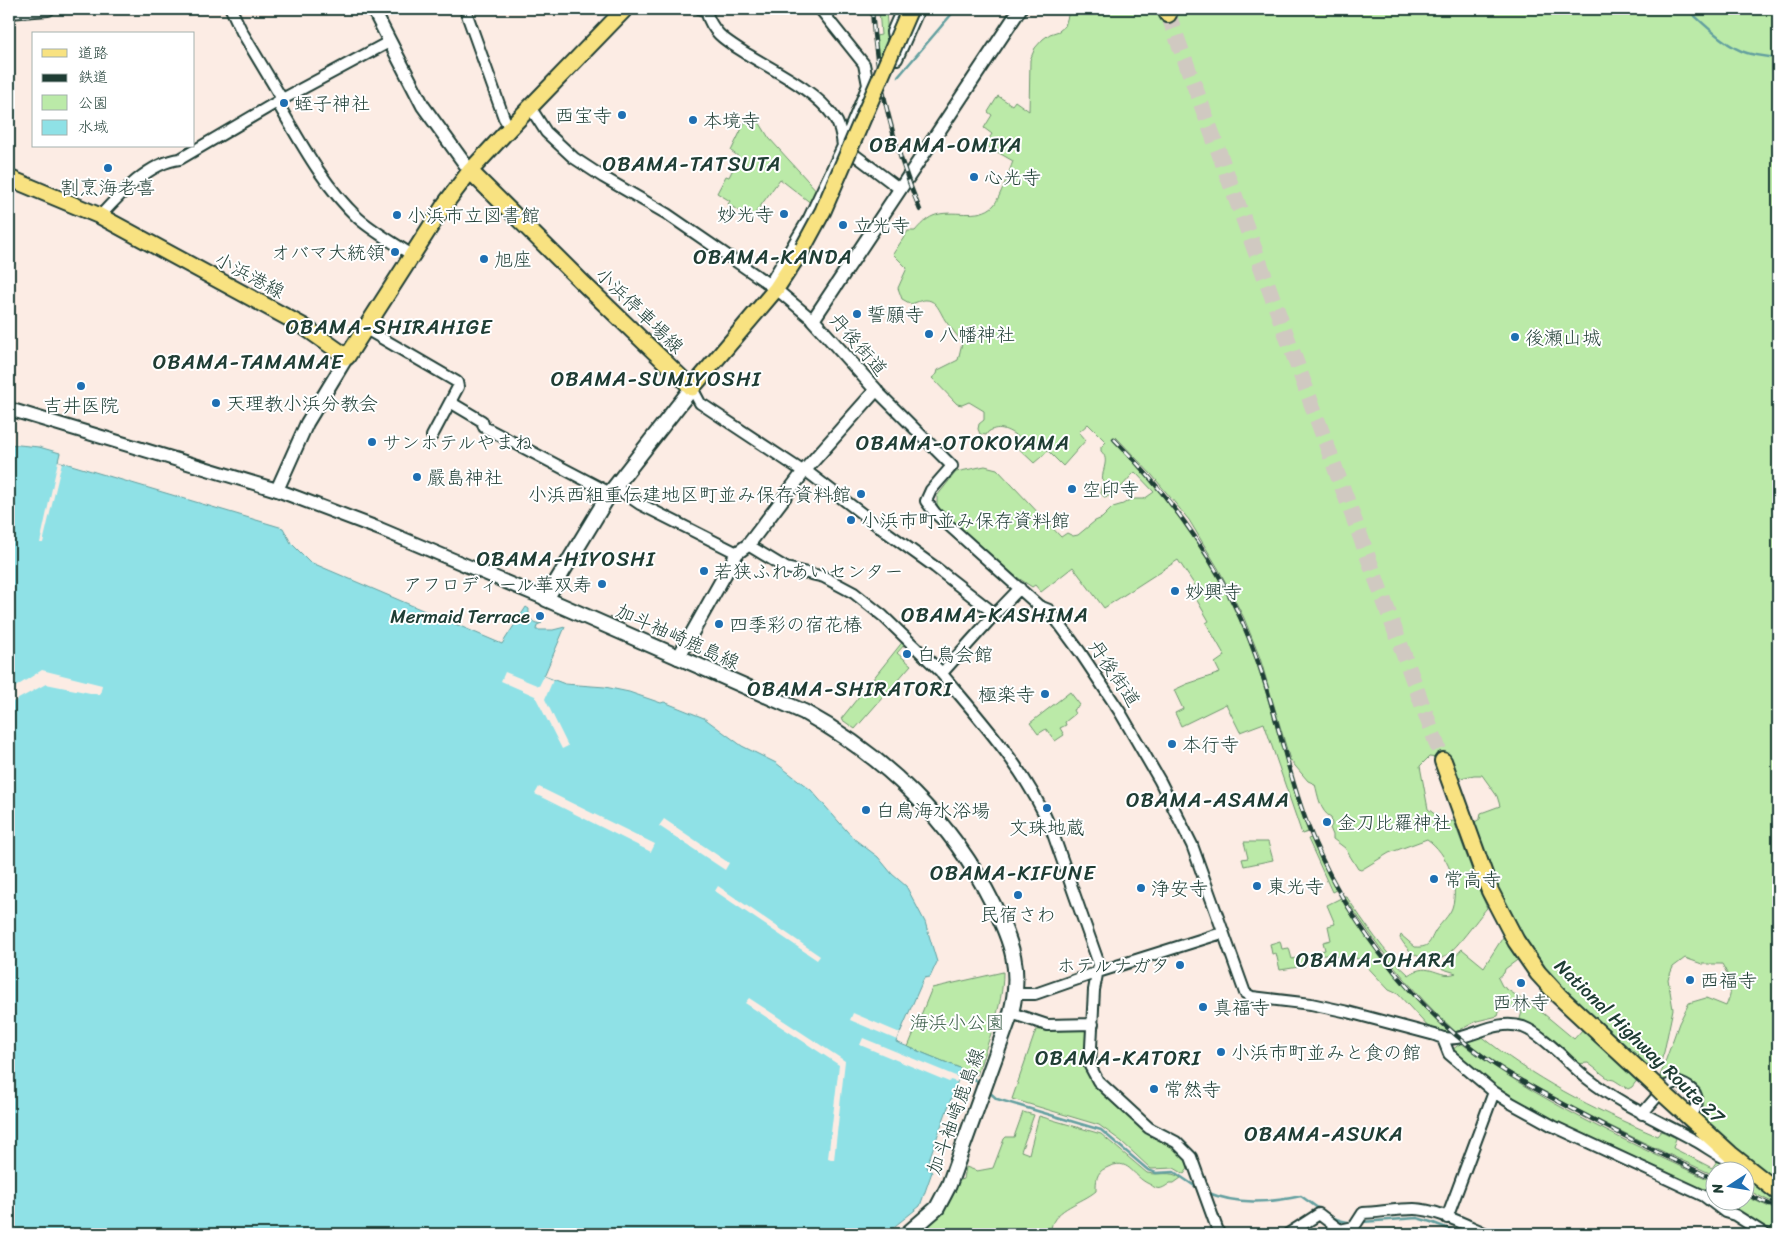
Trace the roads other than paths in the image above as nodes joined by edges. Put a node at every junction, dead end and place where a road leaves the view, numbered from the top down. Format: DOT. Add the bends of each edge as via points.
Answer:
graph roads {
  1 [pos="48,9"];
  2 [pos="231,9"];
  3 [pos="373,9"];
  4 [pos="465,9"];
  5 [pos="625,9"];
  6 [pos="701,9"];
  7 [pos="820,9"];
  8 [pos="902,9"];
  9 [pos="910,9"];
  10 [pos="919,9"];
  11 [pos="1020,9"];
  12 [pos="9,12"];
  13 [pos="388,42"];
  14 [pos="279,101"];
  15 [pos="530,107"];
  16 [pos="510,128"];
  17 [pos="843,146"];
  18 [pos="470,171"];
  19 [pos="9,178"];
  20 [pos="900,189"];
  21 [pos="100,216"];
  22 [pos="412,254"];
  23 [pos="772,287"];
  24 [pos="813,320"];
  25 [pos="366,329"];
  26 [pos="346,357"];
  27 [pos="692,388"];
  28 [pos="876,390"];
  29 [pos="450,402"];
  30 [pos="9,409"];
  31 [pos="432,436"];
  32 [pos="804,471"];
  33 [pos="277,490"];
  34 [pos="613,490"];
  35 [pos="748,545"];
  36 [pos="737,553"];
  37 [pos="1020,588"];
  38 [pos="546,599"];
  39 [pos="995,614"];
  40 [pos="678,658"];
  41 [pos="942,674"];
  42 [pos="1443,761"];
  43 [pos="1222,932"];
  44 [pos="1098,972"];
  45 [pos="1016,994"];
  46 [pos="1011,1013"];
  47 [pos="1092,1024"];
  48 [pos="1443,1039"];
  49 [pos="1494,1092"];
  50 [pos="1642,1114"];
  51 [pos="1690,1118"];
  52 [pos="1729,1160"];
  53 [pos="1737,1160"];
  54 [pos="1754,1173"];
  55 [pos="1778,1192"];
  56 [pos="1448,1218"];
  57 [pos="907,1234"];
  58 [pos="1219,1234"];
  59 [pos="1288,1234"];
  60 [pos="1487,1234"];
  61 [pos="1765,1234"];
  1 -- 12 [label="street"];
  2 -- 14 [label="street"];
  3 -- 13 [label="street"];
  4 -- 16 [label="street"];
  5 -- 15 [label="main road"];
  6 -- 17 [label="street" via="706,11 709,22 724,40 803,89 826,108 835,118"];
  7 -- 17 [label="street" via="864,64 868,85"];
  8 -- 10 [label="street" via="892,32 897,59"];
  9 -- 23 [label="main road, bridge" via="823,211 803,248"];
  11 -- 20 [label="street, 丹後街道"];
  13 -- 14 [label="street"];
  13 -- 18 [label="street" via="423,106"];
  14 -- 21 [label="street" via="180,159 169,160 138,179"];
  14 -- 22 [label="street" via="334,193 360,219"];
  15 -- 16 [label="main road"];
  15 -- 23 [label="street" via="546,132 574,158 667,214"];
  16 -- 18 [label="main road"];
  17 -- 20 [label="street"];
  17 -- 23 [label="street"];
  18 -- 22 [label="main road"];
  18 -- 27 [label="main road, 小浜停車場線"];
  19 -- 21 [label="main road, 小浜港線"];
  20 -- 24 [label="street, 丹後街道"];
  21 -- 26 [label="main road, 小浜港線" via="303,326"];
  22 -- 25 [label="main road"];
  23 -- 24 [label="street"];
  23 -- 27 [label="main road"];
  24 -- 28 [label="street, 丹後街道"];
  25 -- 26 [label="main road"];
  25 -- 29 [label="street" via="457,382 458,387"];
  26 -- 33 [label="street" via="307,423"];
  27 -- 32 [label="street" via="700,403"];
  27 -- 34 [label="main road"];
  28 -- 32 [label="street, 丹後街道"];
  28 -- 37 [label="street, 丹後街道" via="952,466 931,490 926,501 935,513"];
  29 -- 31 [label="street"];
  29 -- 34 [label="street" via="482,421 484,426"];
  30 -- 33 [label="street"];
  32 -- 35 [label="street, 丹後街道"];
  32 -- 39 [label="street"];
  33 -- 38 [label="street" via="380,529"];
  34 -- 36 [label="street"];
  34 -- 38 [label="main road"];
  35 -- 36 [label="street, 丹後街道"];
  35 -- 39 [label="street" via="786,568 824,577 854,593 942,673"];
  36 -- 40 [label="street"];
  37 -- 39 [label="street"];
  37 -- 43 [label="street, 丹後街道" via="1039,606 1049,610 1139,744 1192,845"];
  38 -- 40 [label="main road, 加斗袖崎鹿島線"];
  40 -- 45 [label="main road, 加斗袖崎鹿島線" via="820,721 909,788 946,830 987,892 1014,957"];
  41 -- 44 [label="street" via="996,738 1044,810 1099,964"];
  42 -- 51 [label="highway, National Highway Route 27" via="1490,891 1516,941 1538,973"];
  43 -- 44 [label="street"];
  43 -- 48 [label="street, 丹後街道" via="1242,987 1252,997 1348,1012"];
  44 -- 45 [label="street" via="1035,994"];
  44 -- 47 [label="street"];
  45 -- 46 [label="main road, 加斗袖崎鹿島線"];
  46 -- 47 [label="street" via="1046,1025"];
  46 -- 57 [label="main road, 加斗袖崎鹿島線" via="943,1198"];
  47 -- 58 [label="street" via="1090,1066 1098,1081 1149,1128 1176,1142 1191,1156"];
  48 -- 49 [label="street" via="1449,1054"];
  48 -- 50 [label="street" via="1456,1039 1494,1026 1523,1027 1588,1079"];
  49 -- 56 [label="street"];
  49 -- 61 [label="street" via="1553,1126 1704,1196"];
  50 -- 51 [label="street" via="1666,1086 1677,1082 1695,1093 1696,1107"];
  50 -- 52 [label="street"];
  51 -- 53 [label="highway, National Highway Route 27"];
  54 -- 55 [label="highway, National Highway Route 27"];
  56 -- 59 [label="street" via="1414,1209 1364,1213 1358,1222 1340,1230 1319,1214"];
  56 -- 60 [label="street"];
}
